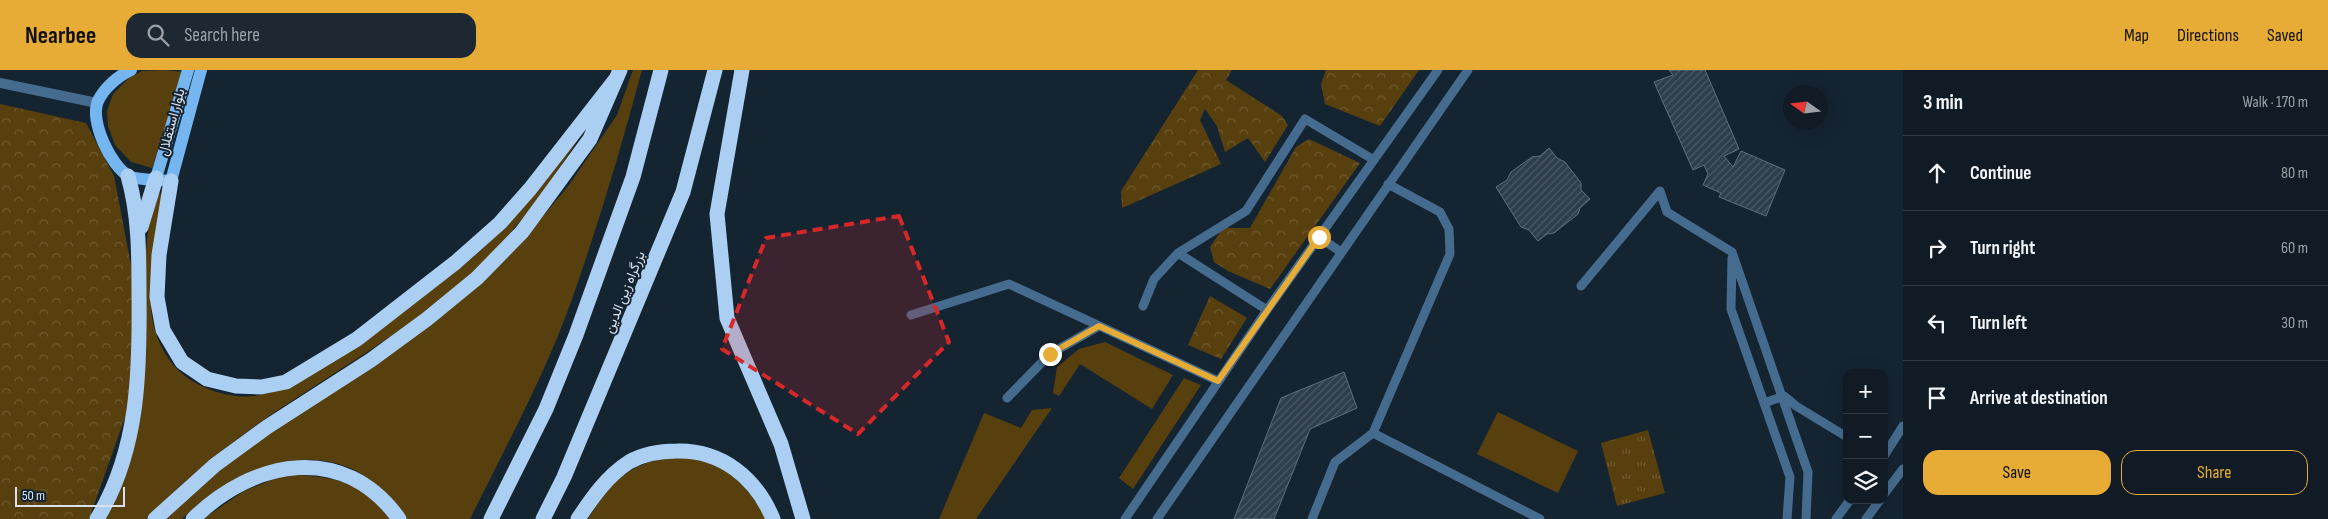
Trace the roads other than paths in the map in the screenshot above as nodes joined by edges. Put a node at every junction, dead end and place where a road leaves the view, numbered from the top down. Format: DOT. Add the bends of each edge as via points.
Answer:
graph roads {
  1 [pos="131,70"];
  2 [pos="188,70"];
  3 [pos="201,70"];
  4 [pos="661,70"];
  5 [pos="715,70"];
  6 [pos="742,70"];
  7 [pos="1438,70"];
  8 [pos="1468,70"];
  9 [pos="618,75"];
  10 [pos="0,83"];
  11 [pos="97,103"];
  12 [pos="1374,160"];
  13 [pos="128,176"];
  14 [pos="163,180"];
  15 [pos="1388,184"];
  16 [pos="139,234"];
  17 [pos="1319,237"];
  18 [pos="1342,252"];
  19 [pos="1732,252"];
  20 [pos="1178,253"];
  21 [pos="1581,286"];
  22 [pos="1143,306"];
  23 [pos="1267,310"];
  24 [pos="911,315"];
  25 [pos="1099,326"];
  26 [pos="1218,381"];
  27 [pos="1784,396"];
  28 [pos="1007,398"];
  29 [pos="1764,403"];
  30 [pos="1903,426"];
  31 [pos="1372,433"];
  32 [pos="1843,435"];
  33 [pos="1888,450"];
  34 [pos="1903,469"];
  35 [pos="1888,489"];
  36 [pos="1847,504"];
  37 [pos="1877,504"];
  38 [pos="96,519"];
  39 [pos="155,519"];
  40 [pos="193,519"];
  41 [pos="398,519"];
  42 [pos="491,519"];
  43 [pos="543,519"];
  44 [pos="578,519"];
  45 [pos="773,519"];
  46 [pos="803,519"];
  47 [pos="1125,519"];
  48 [pos="1157,519"];
  49 [pos="1312,519"];
  50 [pos="1540,519"];
  51 [pos="1787,519"];
  52 [pos="1806,519"];
  53 [pos="1836,519"];
  54 [pos="1866,519"];
  1 -- 11 [label="main road" via="108,87"];
  2 -- 14 [label="main road"];
  3 -- 14 [label="main road, بلوار استقلال"];
  4 -- 42 [label="highway, بزرگراه زین الدین" via="633,177 576,335 546,409"];
  5 -- 43 [label="highway, بزرگراه زین الدین" via="683,192 564,477"];
  6 -- 46 [label="highway" via="717,214 727,318 781,444"];
  7 -- 12 [label="lane"];
  8 -- 15 [label="lane"];
  9 -- 14 [label="highway" via="500,223 456,262 357,339 286,382 261,387 236,386 207,379 182,362 163,330 157,297"];
  9 -- 39 [label="highway" via="590,139 522,232 477,278 379,354 267,427 215,466"];
  10 -- 11 [label="street"];
  11 -- 13 [label="main road" via="102,140 114,163"];
  12 -- 17 [label="lane"];
  12 -- 20 [label="lane" via="1305,120 1246,211"];
  13 -- 14 [label="main road"];
  13 -- 16 [label="highway" via="136,202"];
  14 -- 16 [label="highway"];
  15 -- 18 [label="lane"];
  15 -- 31 [label="lane" via="1440,212 1449,229 1450,254"];
  16 -- 38 [label="highway" via="140,362 135,409 118,471"];
  17 -- 18 [label="lane"];
  17 -- 23 [label="lane"];
  18 -- 48 [label="lane"];
  19 -- 21 [label="lane" via="1667,212 1660,191"];
  19 -- 27 [label="lane"];
  19 -- 29 [label="lane" via="1731,309"];
  20 -- 22 [label="lane" via="1154,279"];
  20 -- 23 [label="lane"];
  23 -- 26 [label="lane"];
  24 -- 25 [label="lane" via="1008,284"];
  25 -- 26 [label="lane"];
  25 -- 28 [label="lane" via="1050,354"];
  26 -- 47 [label="lane"];
  27 -- 29 [label="lane"];
  27 -- 32 [label="lane"];
  27 -- 52 [label="lane" via="1808,472"];
  29 -- 51 [label="lane" via="1790,477"];
  30 -- 33 [label="lane"];
  31 -- 49 [label="lane" via="1335,462"];
  31 -- 50 [label="lane"];
  34 -- 35 [label="lane"];
  36 -- 53 [label="lane"];
  37 -- 54 [label="lane"];
  40 -- 41 [label="highway" via="226,493 253,478 296,466 332,470 355,478 373,491"];
  44 -- 45 [label="highway" via="600,487 629,462 648,454 676,451 706,453 725,462 754,485"];
}
